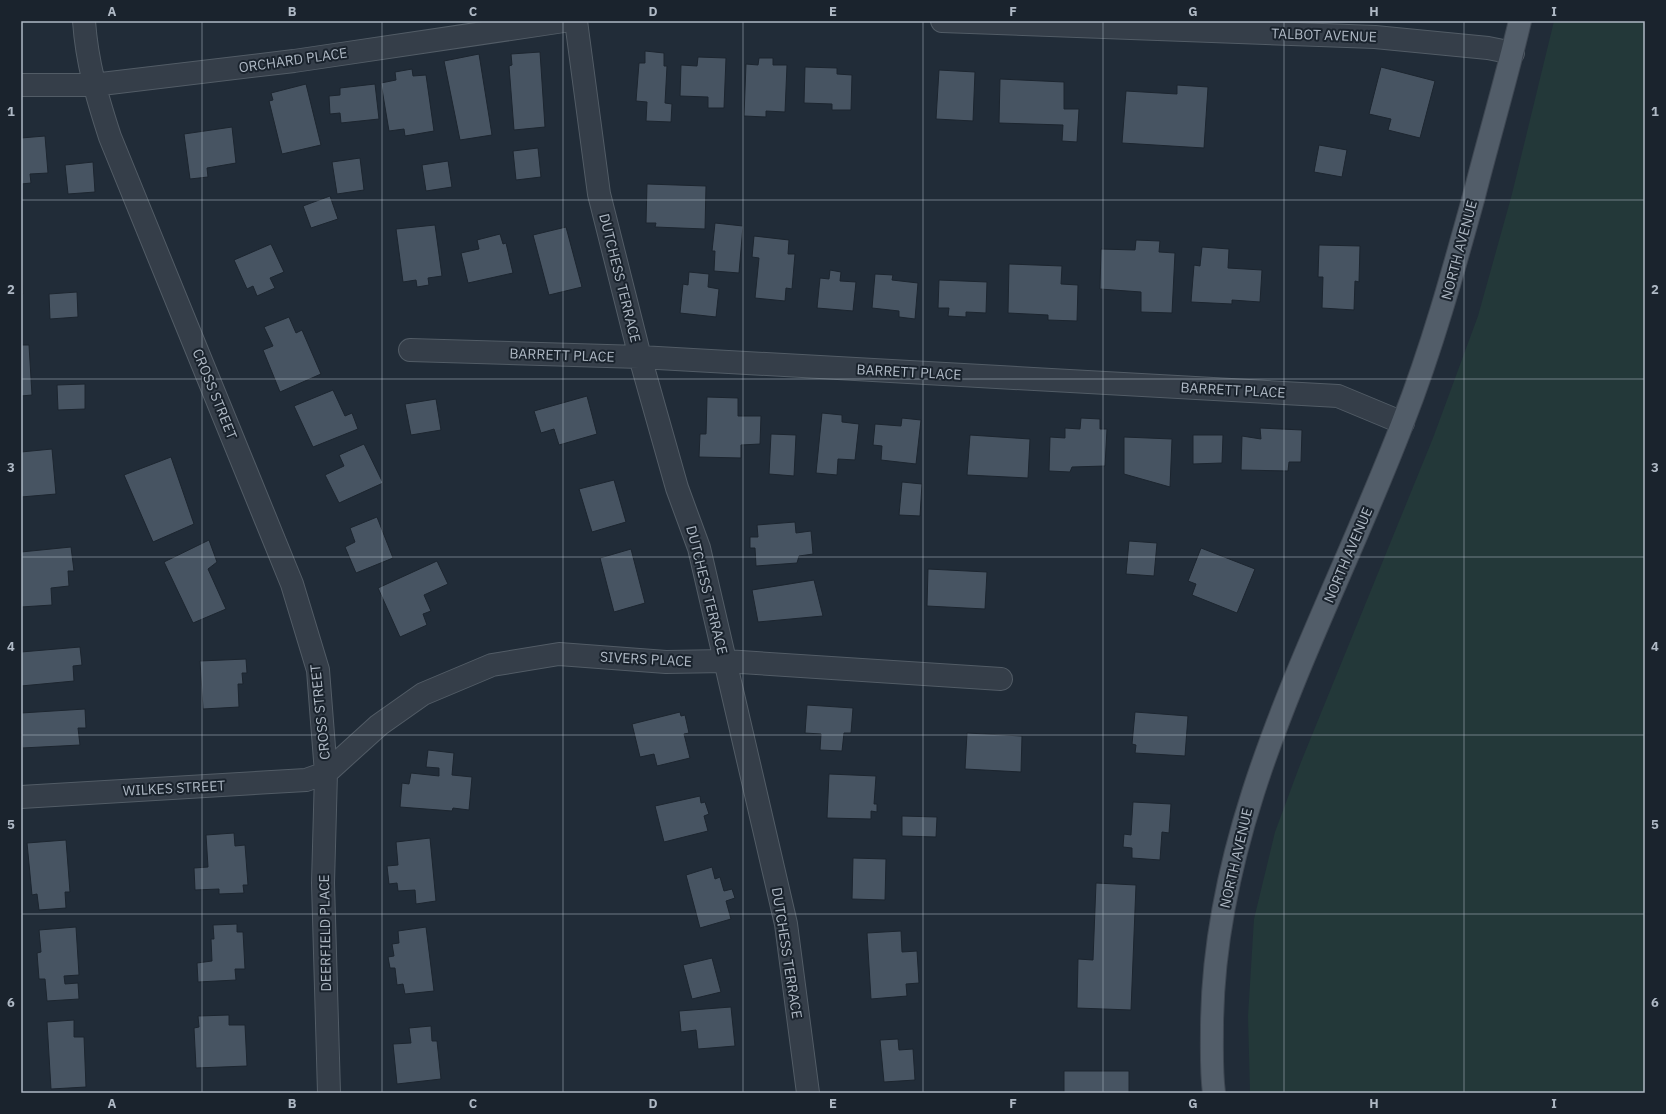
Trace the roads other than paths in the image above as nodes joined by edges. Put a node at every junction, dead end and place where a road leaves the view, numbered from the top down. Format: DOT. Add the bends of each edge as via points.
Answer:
graph roads {
  1 [pos="84,21"];
  2 [pos="564,21"];
  3 [pos="576,21"];
  4 [pos="942,21"];
  5 [pos="1520,21"];
  6 [pos="1512,53"];
  7 [pos="21,85"];
  8 [pos="93,85"];
  9 [pos="410,350"];
  10 [pos="640,357"];
  11 [pos="1403,423"];
  12 [pos="725,661"];
  13 [pos="1001,679"];
  14 [pos="326,772"];
  15 [pos="21,797"];
  16 [pos="329,1093"];
  17 [pos="808,1093"];
  18 [pos="1214,1093"];
  1 -- 8 [label="street, CROSS STREET"];
  2 -- 8 [label="street, ORCHARD PLACE" via="294,61"];
  3 -- 10 [label="street, DUTCHESS TERRACE" via="599,194"];
  4 -- 6 [label="street, TALBOT AVENUE" via="1375,37 1488,48"];
  5 -- 6 [label="main road, NORTH AVENUE"];
  6 -- 11 [label="main road, NORTH AVENUE" via="1456,264"];
  7 -- 8 [label="street, ORCHARD PLACE"];
  8 -- 14 [label="street, CROSS STREET" via="110,137 292,584 318,670"];
  9 -- 10 [label="street, BARRETT PLACE"];
  10 -- 11 [label="street, BARRETT PLACE" via="1338,396"];
  10 -- 12 [label="street, DUTCHESS TERRACE" via="677,488 699,548"];
  11 -- 18 [label="main road, NORTH AVENUE" via="1275,728 1239,837 1219,930 1214,970 1211,1045"];
  12 -- 13 [label="street, SIVERS PLACE"];
  12 -- 14 [label="street, SIVERS PLACE" via="666,662 559,654 492,665 423,694 379,725"];
  12 -- 17 [label="street, DUTCHESS TERRACE" via="786,924"];
  14 -- 15 [label="street, WILKES STREET" via="306,780"];
  14 -- 16 [label="street, DEERFIELD PLACE" via="323,883"];
}
